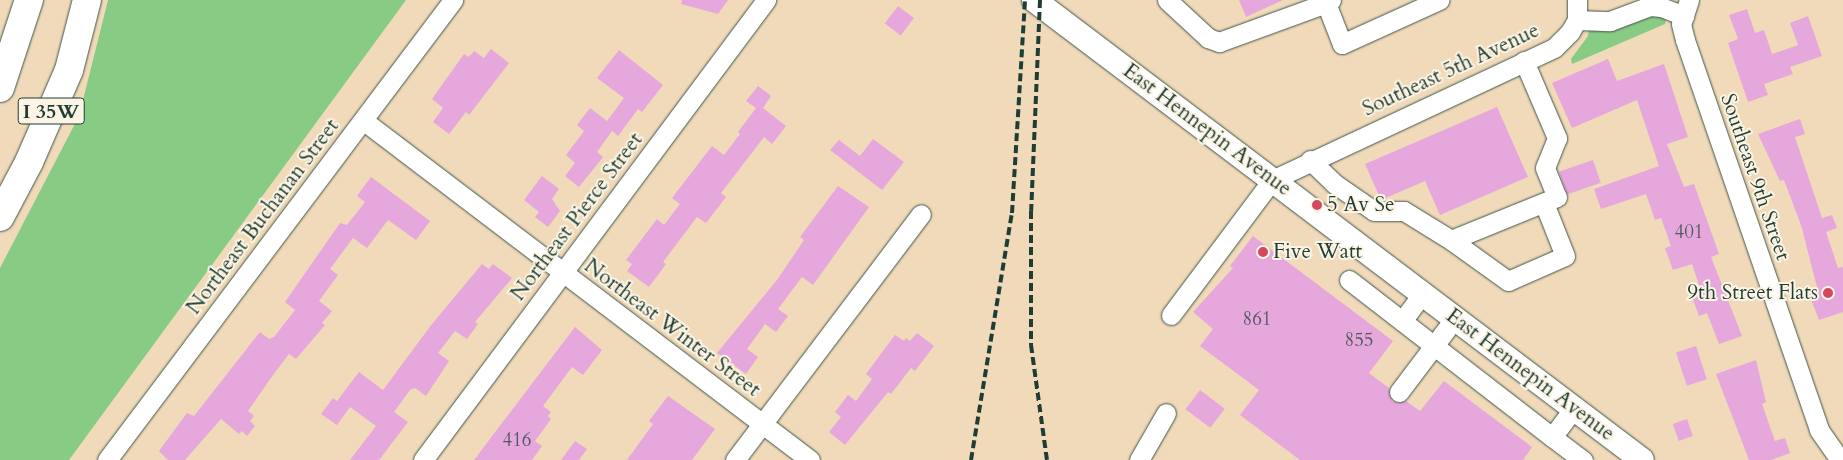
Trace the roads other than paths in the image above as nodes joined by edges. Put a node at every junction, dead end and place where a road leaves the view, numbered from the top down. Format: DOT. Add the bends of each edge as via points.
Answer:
graph roads {
  1 [pos="29,0"];
  2 [pos="87,0"];
  3 [pos="453,0"];
  4 [pos="766,0"];
  5 [pos="1034,0"];
  6 [pos="1167,0"];
  7 [pos="1438,0"];
  8 [pos="1577,0"];
  9 [pos="1329,1"];
  10 [pos="1687,8"];
  11 [pos="1577,20"];
  12 [pos="1524,61"];
  13 [pos="0,88"];
  14 [pos="364,121"];
  15 [pos="1310,160"];
  16 [pos="1272,180"];
  17 [pos="1544,203"];
  18 [pos="920,214"];
  19 [pos="0,217"];
  20 [pos="1451,240"];
  21 [pos="563,274"];
  22 [pos="1349,280"];
  23 [pos="1423,294"];
  24 [pos="1171,314"];
  25 [pos="1456,318"];
  26 [pos="1402,321"];
  27 [pos="1434,346"];
  28 [pos="1399,392"];
  29 [pos="1574,408"];
  30 [pos="1166,413"];
  31 [pos="762,424"];
  32 [pos="1552,437"];
  33 [pos="107,460"];
  34 [pos="423,460"];
  35 [pos="735,460"];
  36 [pos="810,460"];
  37 [pos="1139,460"];
  38 [pos="1583,460"];
  39 [pos="1642,460"];
  40 [pos="1840,460"];
  1 -- 13 [label="highway, I 35W"];
  2 -- 19 [label="highway, I 35W" via="69,70 29,162"];
  3 -- 14 [label="street, Northeast Buchanan Street"];
  4 -- 21 [label="street, Northeast Pierce Street"];
  5 -- 16 [label="main road, East Hennepin Avenue"];
  6 -- 9 [label="street" via="1208,38 1219,42"];
  7 -- 9 [label="street" via="1342,44"];
  8 -- 11 [label="street"];
  10 -- 11 [label="street" via="1650,6 1610,21"];
  10 -- 40 [label="street, Southeast 9th Street" via="1681,24 1685,40 1819,430"];
  11 -- 12 [label="street, Southeast 5th Avenue" via="1554,48"];
  12 -- 15 [label="street, Southeast 5th Avenue"];
  12 -- 17 [label="street" via="1557,138 1545,168 1557,197"];
  14 -- 21 [label="street, Northeast Winter Street"];
  14 -- 33 [label="street, Northeast Buchanan Street"];
  15 -- 16 [label="street, Southeast 5th Avenue"];
  15 -- 20 [label="street" via="1335,184 1374,211 1404,211"];
  16 -- 23 [label="main road, East Hennepin Avenue"];
  16 -- 24 [label="street"];
  17 -- 20 [label="street"];
  17 -- 20 [label="street" via="1565,256 1508,281"];
  18 -- 31 [label="street"];
  21 -- 31 [label="street, Northeast Winter Street"];
  21 -- 34 [label="street, Northeast Pierce Street"];
  22 -- 26 [label="street"];
  23 -- 25 [label="main road, East Hennepin Avenue"];
  23 -- 26 [label="street"];
  25 -- 27 [label="street"];
  25 -- 29 [label="main road, East Hennepin Avenue"];
  26 -- 27 [label="street"];
  27 -- 28 [label="street"];
  27 -- 32 [label="street"];
  29 -- 32 [label="street"];
  29 -- 39 [label="main road, East Hennepin Avenue"];
  30 -- 37 [label="street"];
  31 -- 35 [label="street"];
  31 -- 36 [label="street, Northeast Winter Street"];
  32 -- 38 [label="street"];
}
